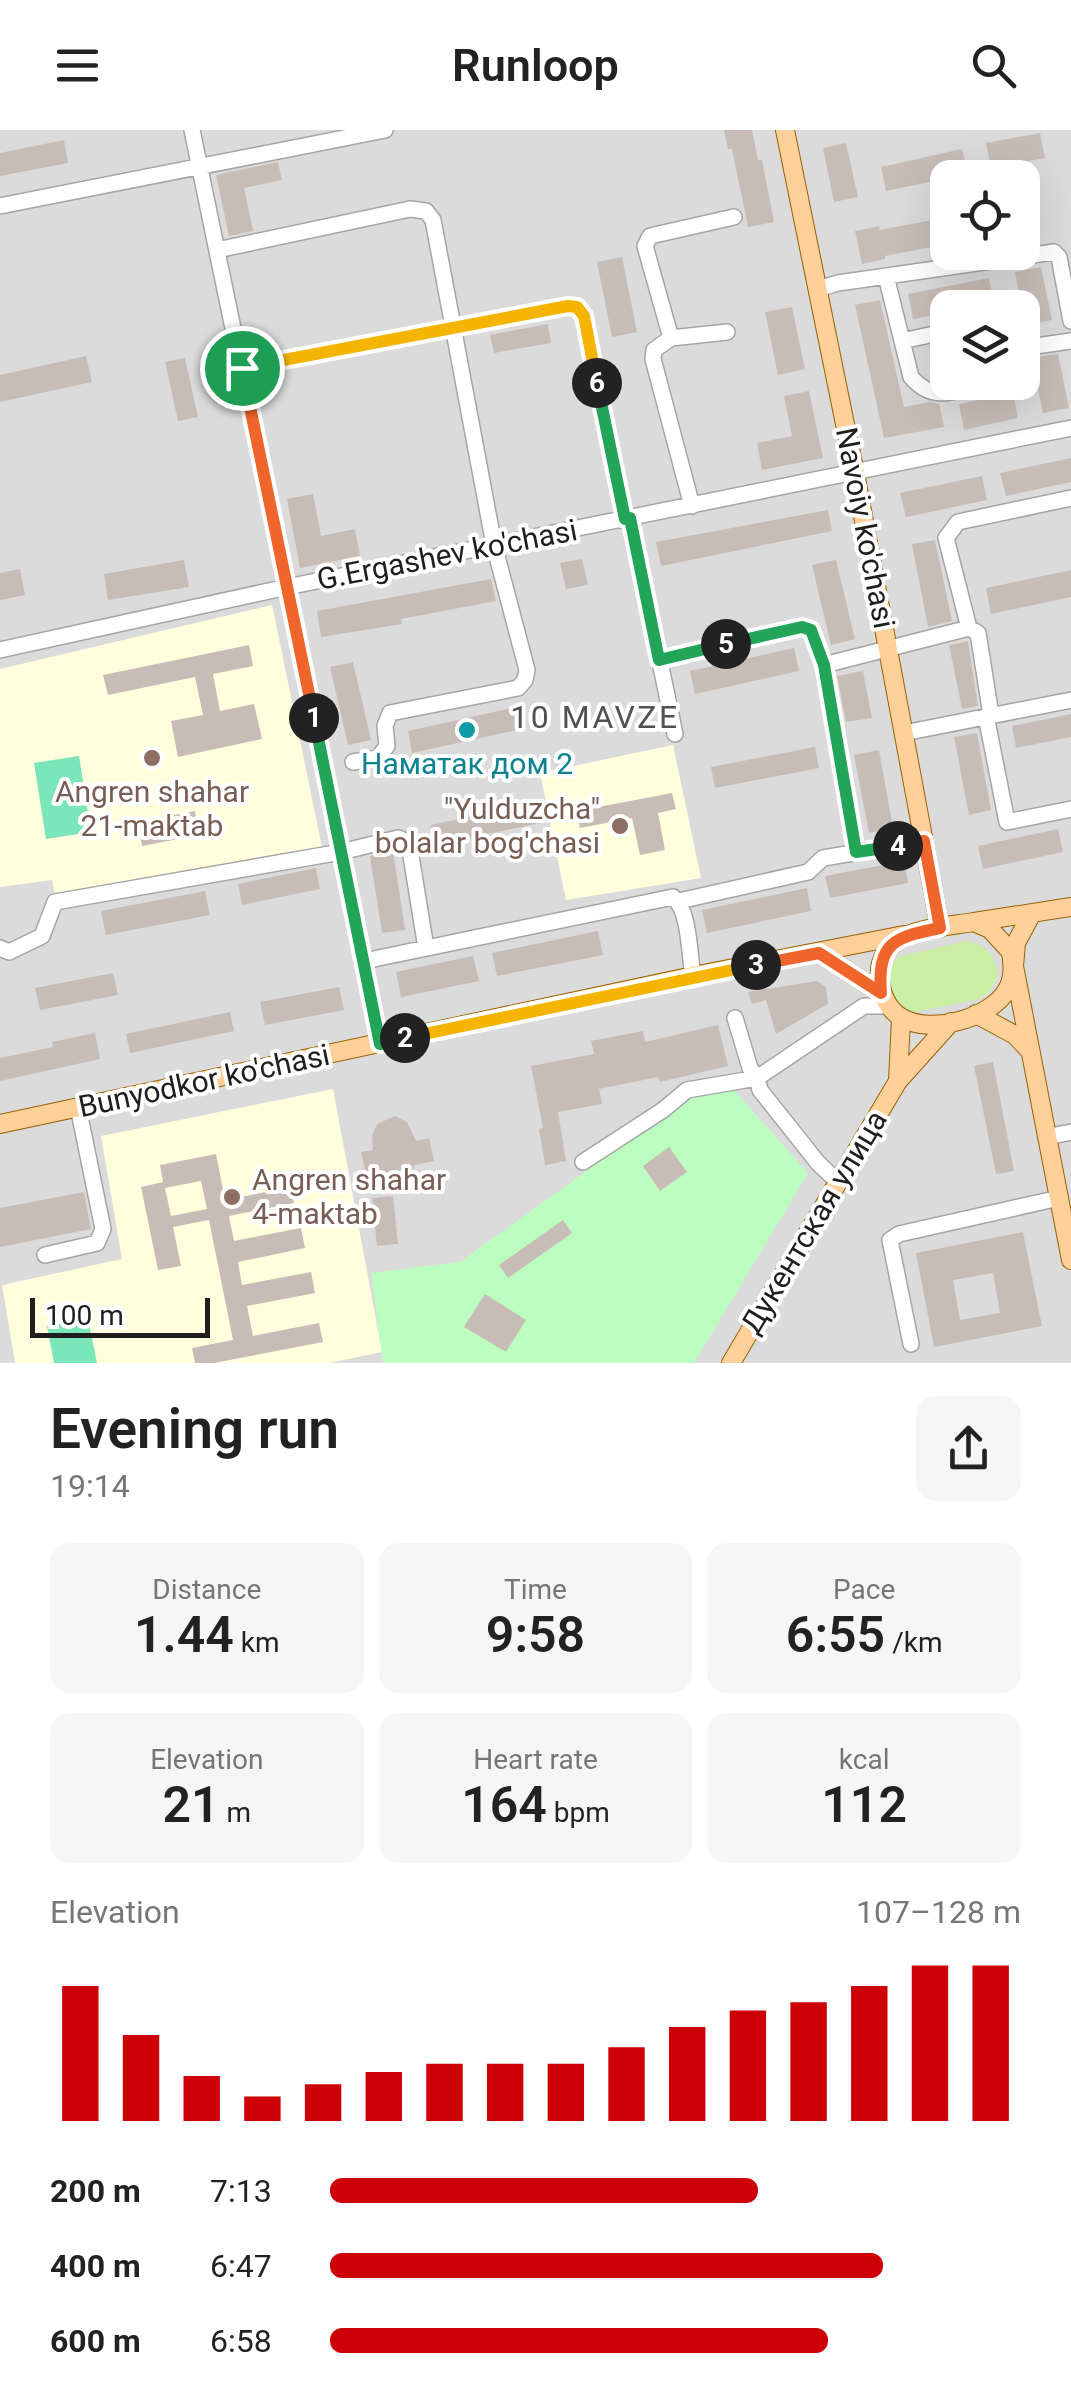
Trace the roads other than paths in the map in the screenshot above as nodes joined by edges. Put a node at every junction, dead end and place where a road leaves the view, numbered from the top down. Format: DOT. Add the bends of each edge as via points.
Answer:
graph roads {
  1 [pos="192,130"];
  2 [pos="386,130"];
  3 [pos="785,130"];
  4 [pos="201,168"];
  5 [pos="0,206"];
  6 [pos="734,217"];
  7 [pos="218,250"];
  8 [pos="886,276"];
  9 [pos="818,290"];
  10 [pos="1071,321"];
  11 [pos="453,326"];
  12 [pos="727,332"];
  13 [pos="930,336"];
  14 [pos="671,338"];
  15 [pos="1071,340"];
  16 [pos="902,341"];
  17 [pos="1040,345"];
  18 [pos="242,368"];
  19 [pos="930,392"];
  20 [pos="1071,428"];
  21 [pos="855,473"];
  22 [pos="1071,498"];
  23 [pos="692,506"];
  24 [pos="628,519"];
  25 [pos="494,545"];
  26 [pos="287,587"];
  27 [pos="969,628"];
  28 [pos="0,650"];
  29 [pos="888,650"];
  30 [pos="659,660"];
  31 [pos="824,665"];
  32 [pos="1071,700"];
  33 [pos="988,716"];
  34 [pos="904,733"];
  35 [pos="675,734"];
  36 [pos="353,762"];
  37 [pos="1071,809"];
  38 [pos="924,841"];
  39 [pos="341,852"];
  40 [pos="856,852"];
  41 [pos="679,902"];
  42 [pos="1071,906"];
  43 [pos="1032,915"];
  44 [pos="974,922"];
  45 [pos="940,928"];
  46 [pos="904,936"];
  47 [pos="0,948"];
  48 [pos="426,948"];
  49 [pos="819,953"];
  50 [pos="364,960"];
  51 [pos="1014,966"];
  52 [pos="694,976"];
  53 [pos="891,1006"];
  54 [pos="976,1014"];
  55 [pos="735,1018"];
  56 [pos="951,1022"];
  57 [pos="380,1044"];
  58 [pos="1030,1050"];
  59 [pos="757,1078"];
  60 [pos="898,1081"];
  61 [pos="78,1107"];
  62 [pos="0,1124"];
  63 [pos="1071,1132"];
  64 [pos="1046,1137"];
  65 [pos="584,1162"];
  66 [pos="838,1182"];
  67 [pos="1058,1198"];
  68 [pos="1067,1224"];
  69 [pos="45,1255"];
  70 [pos="1071,1260"];
  71 [pos="912,1344"];
  72 [pos="731,1363"];
  1 -- 4 [label="street"];
  2 -- 4 [label="street"];
  3 -- 9 [label="main road, Navoiy ko'chasi"];
  4 -- 5 [label="street"];
  4 -- 7 [label="street"];
  6 -- 14 [label="street" via="650,236 645,246"];
  7 -- 11 [label="street" via="426,210"];
  7 -- 18 [label="street"];
  8 -- 9 [label="street"];
  8 -- 10 [label="street" via="1054,252"];
  8 -- 16 [label="street"];
  9 -- 21 [label="main road, Navoiy ko'chasi"];
  11 -- 18 [label="street"];
  11 -- 24 [label="street" via="577,307"];
  11 -- 25 [label="street"];
  12 -- 14 [label="street"];
  13 -- 16 [label="street"];
  14 -- 23 [label="street" via="654,350 653,359"];
  15 -- 17 [label="street"];
  16 -- 19 [label="street" via="911,377"];
  18 -- 26 [label="street"];
  20 -- 21 [label="street, G.Ergashev ko'chasi"];
  21 -- 23 [label="street, G.Ergashev ko'chasi"];
  21 -- 29 [label="main road, Navoiy ko'chasi"];
  22 -- 27 [label="street" via="958,522 946,538"];
  23 -- 24 [label="street, G.Ergashev ko'chasi"];
  24 -- 25 [label="street, G.Ergashev ko'chasi"];
  24 -- 30 [label="street"];
  25 -- 26 [label="street, G.Ergashev ko'chasi"];
  25 -- 36 [label="street" via="525,680 518,688 390,713 387,746 378,758"];
  26 -- 28 [label="street, G.Ergashev ko'chasi"];
  26 -- 39 [label="street"];
  27 -- 29 [label="street"];
  27 -- 33 [label="street" via="978,634"];
  29 -- 31 [label="street"];
  29 -- 34 [label="main road, Navoiy ko'chasi"];
  30 -- 31 [label="street" via="802,627 817,639"];
  30 -- 35 [label="street"];
  31 -- 40 [label="street"];
  32 -- 33 [label="street"];
  33 -- 34 [label="street"];
  33 -- 37 [label="street" via="1007,822"];
  34 -- 38 [label="main road, Navoiy ko'chasi"];
  38 -- 40 [label="street"];
  38 -- 45 [label="main road, Navoiy ko'chasi"];
  39 -- 47 [label="street" via="54,902 42,936 9,952"];
  39 -- 48 [label="street" via="405,841"];
  39 -- 50 [label="street"];
  40 -- 41 [label="street" via="824,858 808,872"];
  41 -- 48 [label="street" via="670,897"];
  41 -- 52 [label="street"];
  42 -- 43 [label="main road"];
  43 -- 44 [label="main road"];
  43 -- 51 [label="main road" via="1016,943"];
  44 -- 45 [label="main road"];
  44 -- 51 [label="main road" via="1004,942"];
  45 -- 46 [label="main road"];
  46 -- 49 [label="main road, Bunyodkor ko'chasi"];
  46 -- 53 [label="main road" via="884,952 879,968"];
  48 -- 50 [label="street"];
  49 -- 52 [label="main road, Bunyodkor ko'chasi"];
  49 -- 53 [label="main road"];
  50 -- 57 [label="street"];
  51 -- 54 [label="main road" via="1002,998"];
  51 -- 58 [label="main road"];
  52 -- 57 [label="main road, Bunyodkor ko'chasi"];
  53 -- 56 [label="main road" via="921,1024"];
  53 -- 59 [label="street" via="864,1006"];
  53 -- 60 [label="main road"];
  54 -- 56 [label="main road"];
  54 -- 58 [label="main road"];
  55 -- 59 [label="street"];
  56 -- 60 [label="main road, Дукентская улица"];
  57 -- 61 [label="main road, Bunyodkor ko'chasi"];
  58 -- 64 [label="main road"];
  59 -- 65 [label="street" via="687,1090"];
  59 -- 66 [label="street" via="760,1090"];
  60 -- 66 [label="main road, Дукентская улица"];
  61 -- 62 [label="main road, Bunyodkor ko'chasi"];
  61 -- 69 [label="street" via="103,1229 96,1243"];
  63 -- 64 [label="street"];
  64 -- 67 [label="main road"];
  66 -- 72 [label="main road, Дукентская улица"];
  67 -- 68 [label="main road"];
  67 -- 71 [label="street" via="890,1240"];
  68 -- 70 [label="main road"];
}
